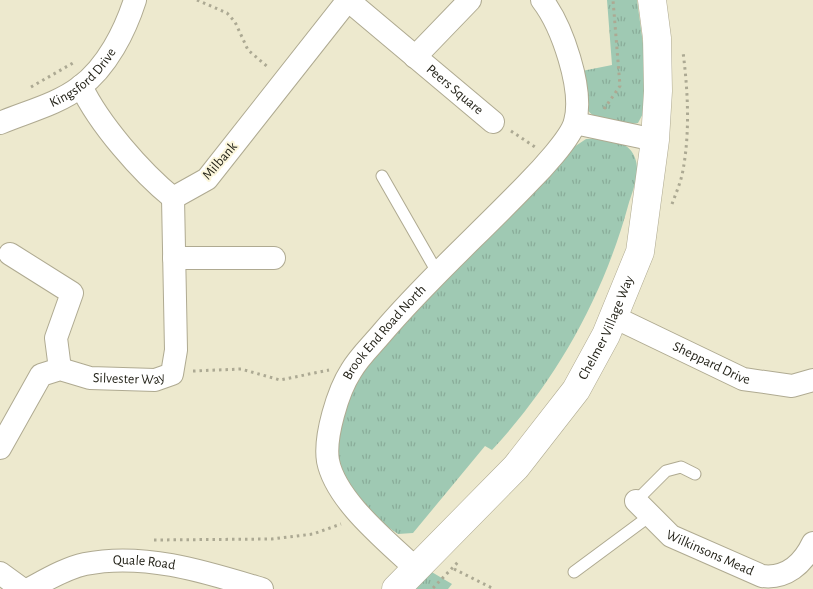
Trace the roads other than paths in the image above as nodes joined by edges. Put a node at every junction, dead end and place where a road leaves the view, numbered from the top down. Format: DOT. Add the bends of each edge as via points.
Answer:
graph roads {
  1 [pos="135,0"];
  2 [pos="470,0"];
  3 [pos="542,0"];
  4 [pos="652,0"];
  5 [pos="348,1"];
  6 [pos="415,57"];
  7 [pos="81,86"];
  8 [pos="493,122"];
  9 [pos="0,123"];
  10 [pos="585,125"];
  11 [pos="655,140"];
  12 [pos="382,176"];
  13 [pos="173,198"];
  14 [pos="10,254"];
  15 [pos="174,258"];
  16 [pos="274,258"];
  17 [pos="437,272"];
  18 [pos="614,317"];
  19 [pos="60,369"];
  20 [pos="812,382"];
  21 [pos="0,448"];
  22 [pos="695,474"];
  23 [pos="644,508"];
  24 [pos="813,543"];
  25 [pos="415,568"];
  26 [pos="574,572"];
  27 [pos="0,573"];
  28 [pos="22,589"];
  29 [pos="29,589"];
  30 [pos="262,589"];
  31 [pos="396,589"];
  1 -- 7 [label="street, Kingsford Drive" via="113,50"];
  2 -- 6 [label="street, Peers Square"];
  3 -- 10 [label="street" via="565,44 573,74 576,108"];
  4 -- 11 [label="street, Chelmer Village Way" via="658,73"];
  5 -- 6 [label="street, Peers Square"];
  5 -- 13 [label="street, Milbank" via="207,179"];
  6 -- 8 [label="street, Peers Square"];
  7 -- 9 [label="street, Kingsford Drive"];
  7 -- 13 [label="street" via="91,108 156,184"];
  10 -- 11 [label="street"];
  10 -- 17 [label="street, Brook End Road North" via="495,218"];
  11 -- 18 [label="street, Chelmer Village Way" via="640,252"];
  12 -- 17 [label="lane"];
  13 -- 15 [label="street, Silvester Way"];
  14 -- 19 [label="street" via="72,293 56,338"];
  15 -- 16 [label="street"];
  15 -- 19 [label="street, Silvester Way" via="176,350 172,374 155,380 90,378"];
  17 -- 25 [label="street, Brook End Road North" via="350,371 327,441 328,462 343,494"];
  18 -- 20 [label="street, Sheppard Drive" via="743,379 792,386"];
  18 -- 25 [label="street, Chelmer Village Way" via="576,390 516,467"];
  19 -- 21 [label="street" via="41,375"];
  22 -- 23 [label="lane" via="681,467 666,471"];
  23 -- 24 [label="street, Wilkinsons Mead" via="671,536 762,576 788,573 808,554"];
  23 -- 26 [label="lane"];
  25 -- 31 [label="street, Chelmer Village Way"];
  27 -- 28 [label="street"];
  29 -- 30 [label="street, Quale Road" via="84,564 116,561 161,563"];
}
